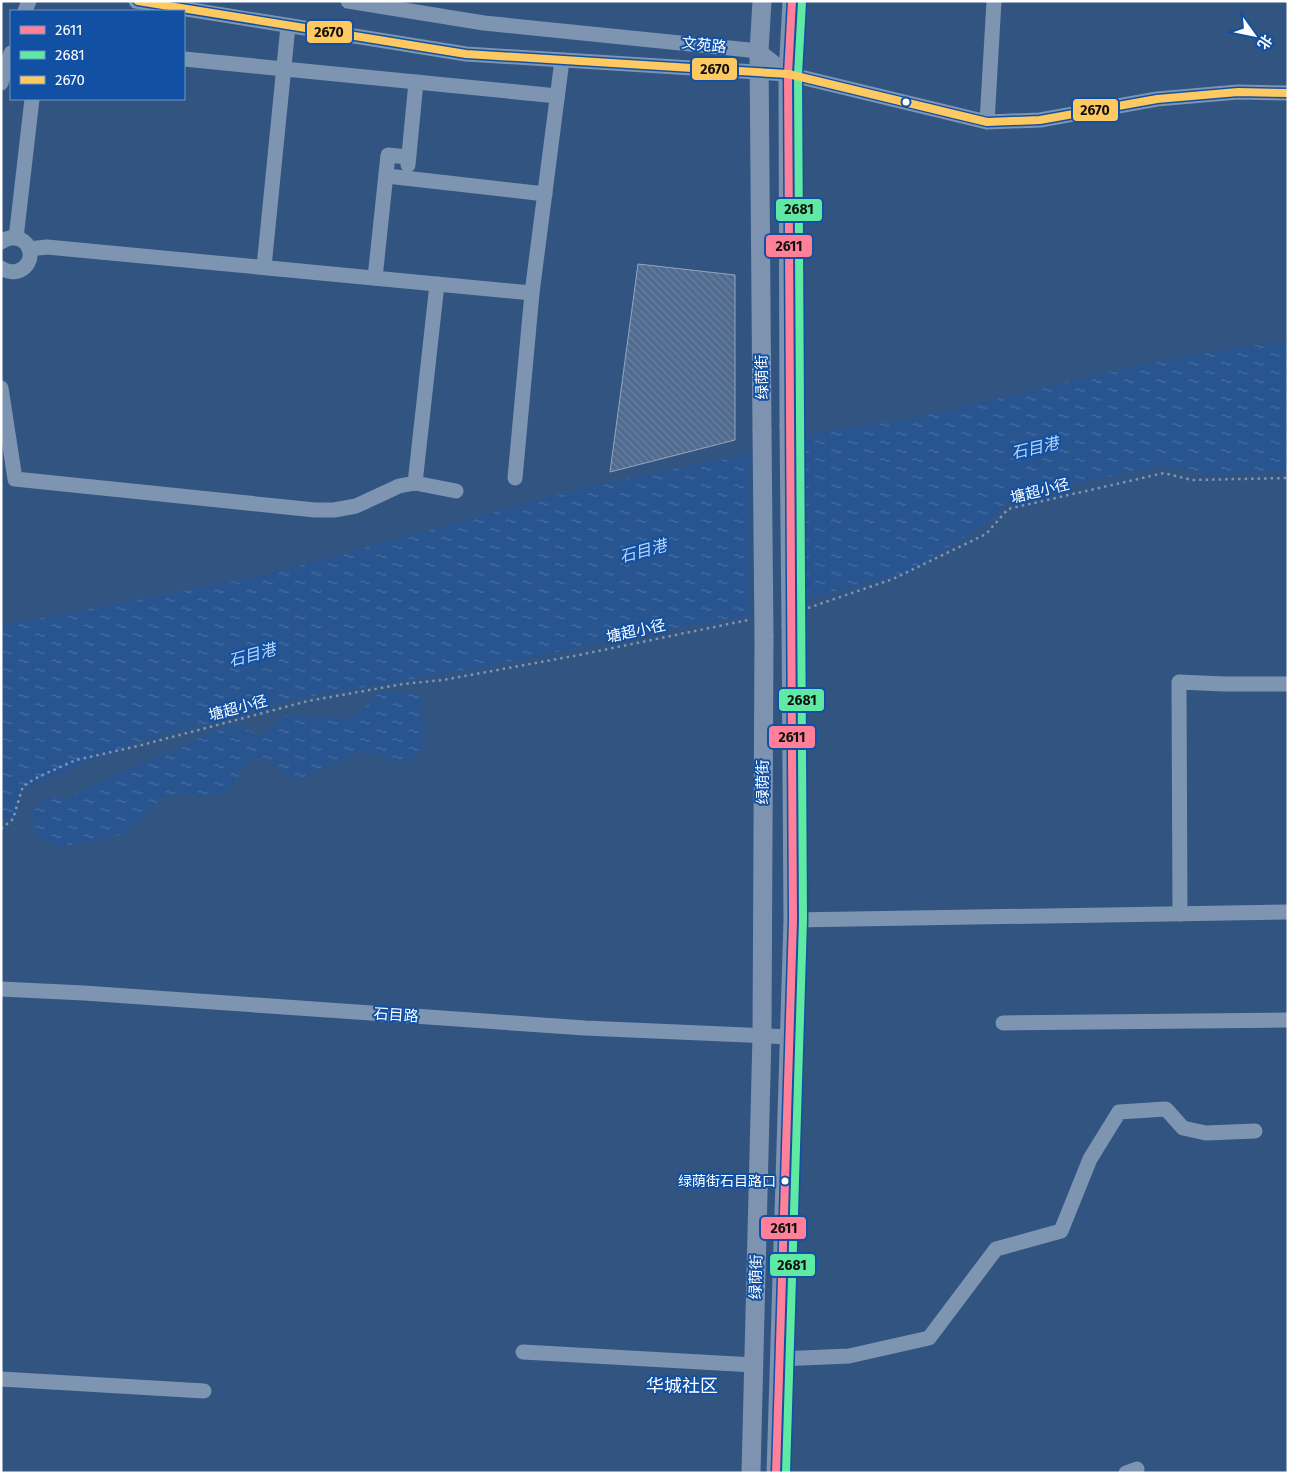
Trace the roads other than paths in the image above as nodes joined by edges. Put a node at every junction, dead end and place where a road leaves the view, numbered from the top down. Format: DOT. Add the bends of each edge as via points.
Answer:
graph roads {
  1 [pos="136,1"];
  2 [pos="348,1"];
  3 [pos="762,1"];
  4 [pos="792,1"];
  5 [pos="994,1"];
  6 [pos="288,26"];
  7 [pos="759,50"];
  8 [pos="10,56"];
  9 [pos="185,59"];
  10 [pos="562,60"];
  11 [pos="284,69"];
  12 [pos="759,72"];
  13 [pos="788,74"];
  14 [pos="416,82"];
  15 [pos="1,83"];
  16 [pos="1288,93"];
  17 [pos="557,96"];
  18 [pos="32,100"];
  19 [pos="987,122"];
  20 [pos="408,156"];
  21 [pos="386,176"];
  22 [pos="406,179"];
  23 [pos="545,194"];
  24 [pos="16,238"];
  25 [pos="1,242"];
  26 [pos="29,249"];
  27 [pos="1,268"];
  28 [pos="264,268"];
  29 [pos="374,278"];
  30 [pos="437,284"];
  31 [pos="532,293"];
  32 [pos="1,388"];
  33 [pos="516,478"];
  34 [pos="415,483"];
  35 [pos="456,491"];
  36 [pos="1288,684"];
  37 [pos="1288,912"];
  38 [pos="1180,914"];
  39 [pos="793,920"];
  40 [pos="1,989"];
  41 [pos="1288,1020"];
  42 [pos="1003,1024"];
  43 [pos="762,1035"];
  44 [pos="790,1037"];
  45 [pos="1255,1130"];
  46 [pos="524,1352"];
  47 [pos="780,1359"];
  48 [pos="754,1365"];
  49 [pos="1,1379"];
  50 [pos="204,1391"];
  51 [pos="751,1473"];
  52 [pos="776,1473"];
  1 -- 6 [label="street"];
  2 -- 7 [label="street, 文苑路" via="484,23"];
  3 -- 7 [label="main road, 绿荫街"];
  4 -- 13 [label="main road, 绿荫街"];
  5 -- 19 [label="street"];
  6 -- 10 [label="street" via="466,54"];
  6 -- 11 [label="street"];
  7 -- 12 [label="main road, 绿荫街"];
  7 -- 13 [label="street"];
  8 -- 15 [label="street"];
  9 -- 11 [label="street"];
  10 -- 12 [label="street"];
  10 -- 17 [label="street"];
  11 -- 14 [label="street"];
  11 -- 28 [label="street"];
  12 -- 13 [label="street"];
  12 -- 43 [label="main road, 绿荫街, bridge" via="764,636"];
  13 -- 19 [label="street"];
  13 -- 39 [label="main road, 绿荫街, bridge"];
  14 -- 17 [label="street"];
  14 -- 20 [label="street"];
  16 -- 19 [label="street" via="1238,92 1166,98 1040,120"];
  17 -- 23 [label="street"];
  18 -- 24 [label="street"];
  20 -- 21 [label="street" via="388,155"];
  20 -- 22 [label="street"];
  21 -- 22 [label="street"];
  21 -- 29 [label="street"];
  22 -- 23 [label="street"];
  23 -- 31 [label="street"];
  24 -- 25 [label="street" via="10,237"];
  24 -- 26 [label="street"];
  26 -- 27 [label="street" via="29,260 23,269 12,273"];
  26 -- 28 [label="street" via="47,247"];
  28 -- 29 [label="street"];
  29 -- 30 [label="street"];
  30 -- 31 [label="street"];
  30 -- 34 [label="street"];
  31 -- 33 [label="street"];
  32 -- 34 [label="street" via="15,479 315,510 356,506 399,486"];
  34 -- 35 [label="street"];
  36 -- 38 [label="street" via="1179,682"];
  37 -- 38 [label="street"];
  38 -- 39 [label="street"];
  39 -- 44 [label="main road, 绿荫街"];
  40 -- 43 [label="street, 石目路" via="585,1028"];
  41 -- 42 [label="street"];
  43 -- 44 [label="street, 石目路"];
  43 -- 48 [label="main road, 绿荫街"];
  44 -- 47 [label="main road, 绿荫街"];
  45 -- 47 [label="street" via="1206,1133 1183,1128 1166,1109 1119,1112 1090,1159 1061,1231 996,1249 929,1338 849,1356"];
  46 -- 48 [label="street"];
  47 -- 52 [label="main road, 绿荫街"];
  48 -- 51 [label="main road, 绿荫街"];
  49 -- 50 [label="street"];
}
